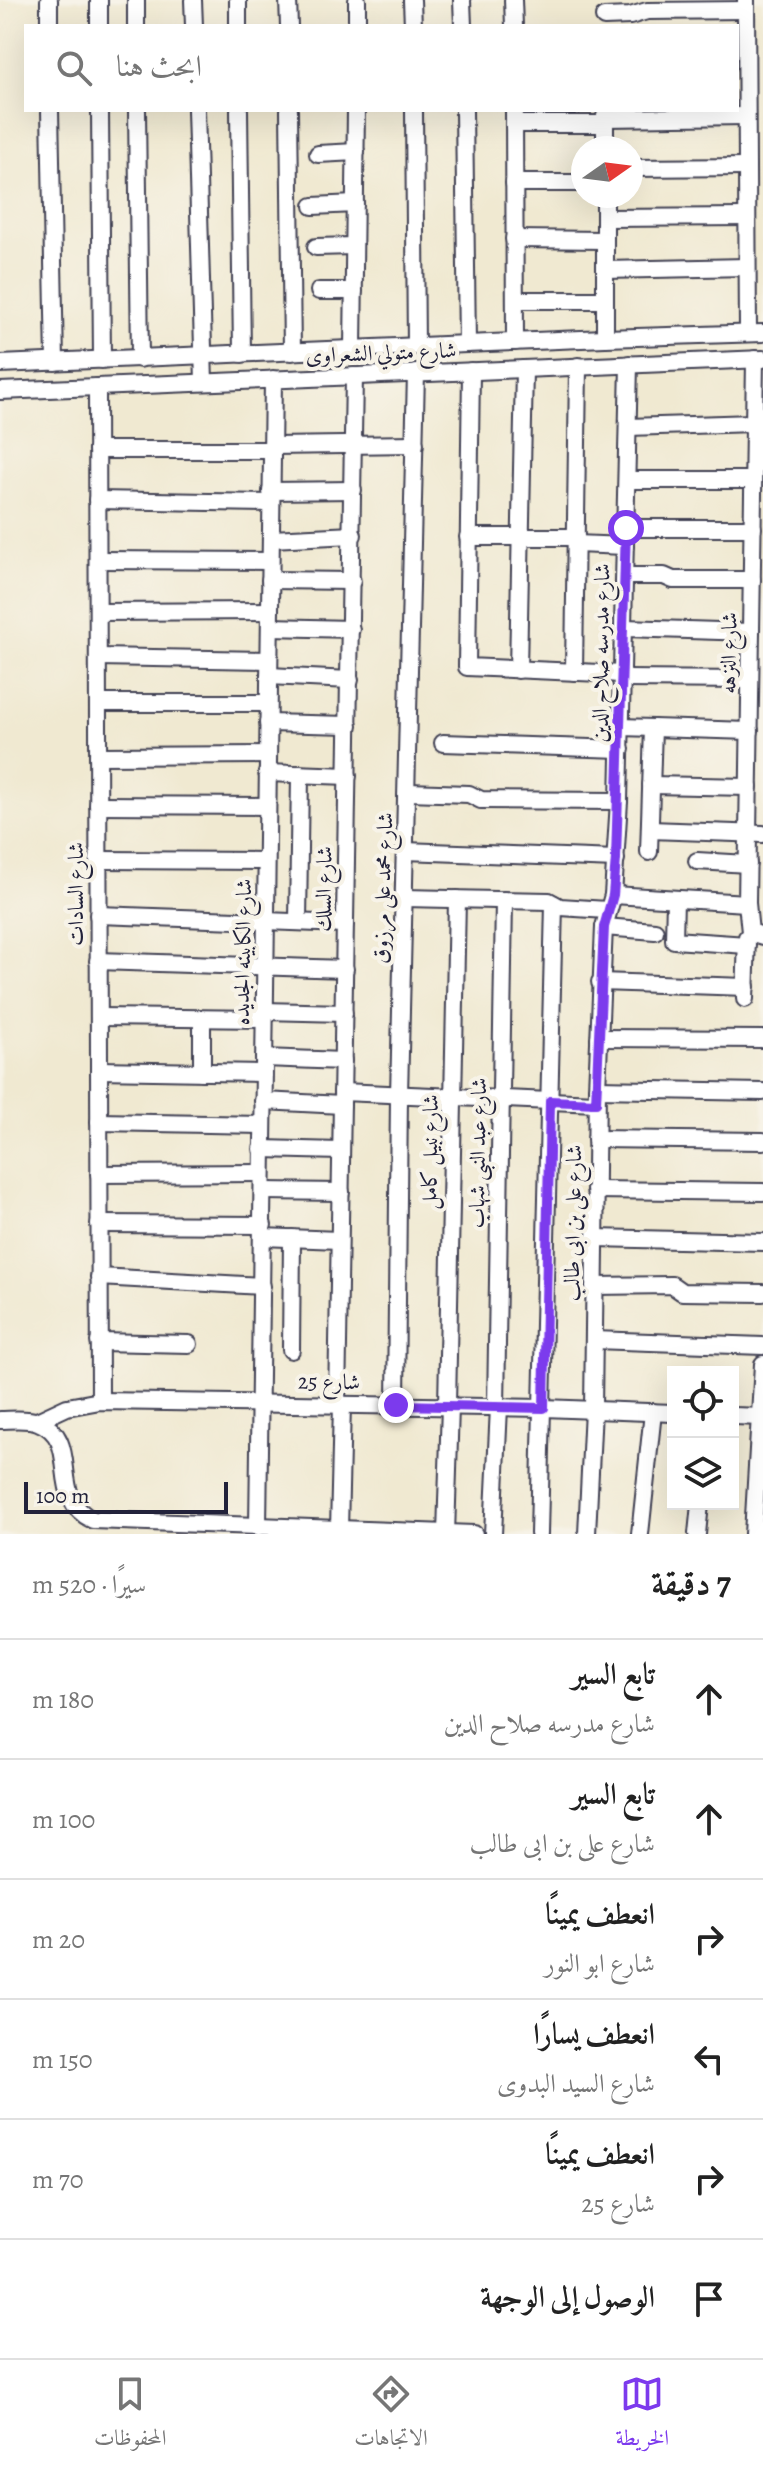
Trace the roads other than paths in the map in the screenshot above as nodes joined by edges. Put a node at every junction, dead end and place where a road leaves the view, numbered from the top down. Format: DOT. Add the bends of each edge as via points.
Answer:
graph roads {
  1 [pos="49,0"];
  2 [pos="99,0"];
  3 [pos="136,0"];
  4 [pos="193,0"];
  5 [pos="238,0"];
  6 [pos="288,0"];
  7 [pos="357,0"];
  8 [pos="412,0"];
  9 [pos="462,0"];
  10 [pos="513,0"];
  11 [pos="604,14"];
  12 [pos="750,15"];
  13 [pos="49,24"];
  14 [pos="99,24"];
  15 [pos="136,24"];
  16 [pos="194,24"];
  17 [pos="238,24"];
  18 [pos="289,24"];
  19 [pos="357,24"];
  20 [pos="413,24"];
  21 [pos="463,24"];
  22 [pos="514,24"];
  23 [pos="748,72"];
  24 [pos="50,112"];
  25 [pos="100,112"];
  26 [pos="137,112"];
  27 [pos="196,112"];
  28 [pos="239,112"];
  29 [pos="289,112"];
  30 [pos="356,112"];
  31 [pos="414,112"];
  32 [pos="464,112"];
  33 [pos="514,117"];
  34 [pos="605,117"];
  35 [pos="752,123"];
  36 [pos="356,152"];
  37 [pos="318,154"];
  38 [pos="643,168"];
  39 [pos="752,172"];
  40 [pos="514,183"];
  41 [pos="571,183"];
  42 [pos="355,204"];
  43 [pos="313,206"];
  44 [pos="605,208"];
  45 [pos="605,218"];
  46 [pos="752,224"];
  47 [pos="514,239"];
  48 [pos="605,240"];
  49 [pos="354,246"];
  50 [pos="316,247"];
  51 [pos="752,269"];
  52 [pos="605,270"];
  53 [pos="319,291"];
  54 [pos="354,291"];
  55 [pos="515,300"];
  56 [pos="605,300"];
  57 [pos="755,333"];
  58 [pos="605,338"];
  59 [pos="515,342"];
  60 [pos="467,344"];
  61 [pos="416,346"];
  62 [pos="353,349"];
  63 [pos="292,352"];
  64 [pos="242,354"];
  65 [pos="203,356"];
  66 [pos="140,359"];
  67 [pos="759,359"];
  68 [pos="102,360"];
  69 [pos="55,362"];
  70 [pos="0,364"];
  71 [pos="629,364"];
  72 [pos="578,366"];
  73 [pos="524,369"];
  74 [pos="471,371"];
  75 [pos="416,373"];
  76 [pos="354,376"];
  77 [pos="273,379"];
  78 [pos="204,382"];
  79 [pos="97,387"];
  80 [pos="0,391"];
  81 [pos="754,423"];
  82 [pos="628,427"];
  83 [pos="415,444"];
  84 [pos="354,445"];
  85 [pos="272,448"];
  86 [pos="97,450"];
  87 [pos="758,455"];
  88 [pos="627,480"];
  89 [pos="753,480"];
  90 [pos="353,490"];
  91 [pos="271,497"];
  92 [pos="97,500"];
  93 [pos="758,502"];
  94 [pos="626,528"];
  95 [pos="753,528"];
  96 [pos="353,535"];
  97 [pos="468,537"];
  98 [pos="521,537"];
  99 [pos="271,539"];
  100 [pos="576,540"];
  101 [pos="625,546"];
  102 [pos="758,554"];
  103 [pos="98,560"];
  104 [pos="270,561"];
  105 [pos="625,576"];
  106 [pos="270,580"];
  107 [pos="752,580"];
  108 [pos="352,581"];
  109 [pos="757,603"];
  110 [pos="98,612"];
  111 [pos="270,619"];
  112 [pos="624,628"];
  113 [pos="351,629"];
  114 [pos="751,632"];
  115 [pos="98,657"];
  116 [pos="269,668"];
  117 [pos="518,670"];
  118 [pos="574,672"];
  119 [pos="755,675"];
  120 [pos="623,676"];
  121 [pos="350,680"];
  122 [pos="98,703"];
  123 [pos="268,703"];
  124 [pos="268,723"];
  125 [pos="754,724"];
  126 [pos="349,725"];
  127 [pos="621,727"];
  128 [pos="653,728"];
  129 [pos="443,743"];
  130 [pos="621,749"];
  131 [pos="268,755"];
  132 [pos="98,756"];
  133 [pos="267,773"];
  134 [pos="300,774"];
  135 [pos="348,776"];
  136 [pos="754,780"];
  137 [pos="651,785"];
  138 [pos="408,792"];
  139 [pos="619,801"];
  140 [pos="98,805"];
  141 [pos="267,806"];
  142 [pos="650,830"];
  143 [pos="756,834"];
  144 [pos="405,851"];
  145 [pos="649,852"];
  146 [pos="616,859"];
  147 [pos="98,860"];
  148 [pos="266,861"];
  149 [pos="697,861"];
  150 [pos="748,864"];
  151 [pos="755,882"];
  152 [pos="404,898"];
  153 [pos="457,899"];
  154 [pos="675,899"];
  155 [pos="504,900"];
  156 [pos="610,903"];
  157 [pos="747,903"];
  158 [pos="554,904"];
  159 [pos="98,915"];
  160 [pos="266,921"];
  161 [pos="298,922"];
  162 [pos="345,924"];
  163 [pos="604,927"];
  164 [pos="655,931"];
  165 [pos="753,938"];
  166 [pos="98,961"];
  167 [pos="265,965"];
  168 [pos="345,969"];
  169 [pos="600,982"];
  170 [pos="344,1013"];
  171 [pos="264,1015"];
  172 [pos="99,1017"];
  173 [pos="202,1019"];
  174 [pos="599,1038"];
  175 [pos="763,1039"];
  176 [pos="343,1061"];
  177 [pos="264,1065"];
  178 [pos="99,1070"];
  179 [pos="202,1072"];
  180 [pos="763,1092"];
  181 [pos="399,1095"];
  182 [pos="596,1096"];
  183 [pos="453,1097"];
  184 [pos="342,1098"];
  185 [pos="500,1099"];
  186 [pos="263,1101"];
  187 [pos="550,1101"];
  188 [pos="99,1122"];
  189 [pos="263,1125"];
  190 [pos="596,1139"];
  191 [pos="763,1141"];
  192 [pos="262,1149"];
  193 [pos="341,1151"];
  194 [pos="262,1173"];
  195 [pos="99,1174"];
  196 [pos="595,1190"];
  197 [pos="263,1191"];
  198 [pos="341,1192"];
  199 [pos="763,1192"];
  200 [pos="99,1224"];
  201 [pos="262,1231"];
  202 [pos="292,1238"];
  203 [pos="595,1238"];
  204 [pos="339,1240"];
  205 [pos="763,1242"];
  206 [pos="99,1277"];
  207 [pos="262,1286"];
  208 [pos="594,1286"];
  209 [pos="763,1293"];
  210 [pos="594,1340"];
  211 [pos="99,1342"];
  212 [pos="189,1344"];
  213 [pos="763,1346"];
  214 [pos="291,1350"];
  215 [pos="763,1364"];
  216 [pos="100,1401"];
  217 [pos="260,1403"];
  218 [pos="340,1404"];
  219 [pos="396,1405"];
  220 [pos="448,1406"];
  221 [pos="497,1407"];
  222 [pos="544,1408"];
  223 [pos="593,1409"];
  224 [pos="653,1412"];
  225 [pos="667,1413"];
  226 [pos="739,1416"];
  227 [pos="762,1417"];
  228 [pos="0,1420"];
  229 [pos="37,1421"];
  230 [pos="759,1494"];
  231 [pos="699,1510"];
  232 [pos="258,1527"];
  233 [pos="339,1530"];
  234 [pos="387,1532"];
  235 [pos="446,1534"];
  236 [pos="474,1534"];
  237 [pos="493,1534"];
  238 [pos="539,1534"];
  239 [pos="587,1534"];
  240 [pos="640,1534"];
  241 [pos="697,1534"];
  242 [pos="753,1534"];
  1 -- 13 [label="street"];
  2 -- 14 [label="street"];
  3 -- 15 [label="street"];
  4 -- 16 [label="street"];
  5 -- 17 [label="street"];
  6 -- 18 [label="street"];
  7 -- 19 [label="street"];
  8 -- 20 [label="street"];
  9 -- 21 [label="street"];
  10 -- 22 [label="street"];
  11 -- 12 [label="street"];
  12 -- 23 [label="street"];
  23 -- 35 [label="street"];
  24 -- 69 [label="street"];
  25 -- 68 [label="street"];
  26 -- 66 [label="street"];
  27 -- 65 [label="street"];
  28 -- 64 [label="street"];
  29 -- 63 [label="street"];
  30 -- 36 [label="street"];
  31 -- 61 [label="street"];
  32 -- 60 [label="street"];
  33 -- 34 [label="street"];
  33 -- 40 [label="street"];
  34 -- 35 [label="street"];
  35 -- 39 [label="street"];
  36 -- 37 [label="street"];
  36 -- 42 [label="street"];
  38 -- 39 [label="street"];
  39 -- 46 [label="street"];
  40 -- 41 [label="street"];
  40 -- 47 [label="street"];
  42 -- 43 [label="street"];
  42 -- 49 [label="street"];
  44 -- 45 [label="street"];
  45 -- 46 [label="street"];
  45 -- 48 [label="street"];
  46 -- 51 [label="street"];
  47 -- 48 [label="street"];
  47 -- 55 [label="street"];
  48 -- 52 [label="street"];
  49 -- 50 [label="street"];
  49 -- 54 [label="street"];
  51 -- 52 [label="street"];
  51 -- 57 [label="street"];
  52 -- 56 [label="street"];
  53 -- 54 [label="street"];
  54 -- 62 [label="street"];
  55 -- 56 [label="street"];
  55 -- 59 [label="street"];
  56 -- 58 [label="street"];
  57 -- 58 [label="street, شارع متولي الشعراوى"];
  58 -- 59 [label="street, شارع متولي الشعراوى"];
  59 -- 60 [label="street, شارع متولي الشعراوى"];
  60 -- 61 [label="street, شارع متولي الشعراوى"];
  61 -- 62 [label="street, شارع متولي الشعراوى"];
  62 -- 63 [label="street, شارع متولي الشعراوى"];
  63 -- 64 [label="street, شارع متولي الشعراوى"];
  64 -- 65 [label="street, شارع متولي الشعراوى"];
  65 -- 66 [label="street, شارع متولي الشعراوى"];
  65 -- 78 [label="street"];
  66 -- 68 [label="street, شارع متولي الشعراوى"];
  67 -- 71 [label="street, شارع متولي الشعراوى"];
  67 -- 81 [label="street, شارع النزهه"];
  68 -- 69 [label="street, شارع متولي الشعراوى"];
  69 -- 70 [label="street, شارع متولي الشعراوى"];
  71 -- 72 [label="street, شارع متولي الشعراوى"];
  71 -- 82 [label="street, شارع مدرسه صلاح الدين"];
  72 -- 73 [label="street, شارع متولي الشعراوى"];
  72 -- 100 [label="street"];
  73 -- 74 [label="street, شارع متولي الشعراوى"];
  73 -- 98 [label="street"];
  74 -- 75 [label="street, شارع متولي الشعراوى"];
  74 -- 97 [label="street"];
  75 -- 76 [label="street, شارع متولي الشعراوى"];
  75 -- 83 [label="street, شارع محمد على مرزوق"];
  76 -- 77 [label="street, شارع متولي الشعراوى"];
  76 -- 84 [label="street, شارع السلك"];
  77 -- 78 [label="street, شارع متولي الشعراوى"];
  77 -- 85 [label="street, شارع الكابينه الجديده"];
  78 -- 79 [label="street, شارع متولي الشعراوى"];
  79 -- 80 [label="street, شارع متولي الشعراوى"];
  79 -- 86 [label="street, شارع السادات"];
  81 -- 82 [label="street"];
  81 -- 87 [label="street, شارع النزهه"];
  82 -- 88 [label="street, شارع مدرسه صلاح الدين"];
  83 -- 84 [label="street"];
  83 -- 138 [label="street, شارع محمد على مرزوق"];
  84 -- 85 [label="street"];
  84 -- 90 [label="street, شارع السلك"];
  85 -- 86 [label="street"];
  85 -- 91 [label="street, شارع الكابينه الجديده"];
  86 -- 92 [label="street, شارع السادات"];
  87 -- 89 [label="street, شارع النزهه"];
  88 -- 89 [label="street"];
  88 -- 94 [label="street, شارع مدرسه صلاح الدين"];
  89 -- 93 [label="street, شارع النزهه"];
  90 -- 91 [label="street"];
  90 -- 96 [label="street, شارع السلك"];
  91 -- 92 [label="street"];
  91 -- 99 [label="street, شارع الكابينه الجديده"];
  92 -- 103 [label="street, شارع السادات"];
  93 -- 95 [label="street, شارع النزهه"];
  94 -- 95 [label="street"];
  94 -- 101 [label="street, شارع مدرسه صلاح الدين"];
  95 -- 102 [label="street, شارع النزهه"];
  96 -- 99 [label="street"];
  96 -- 108 [label="street, شارع السلك"];
  97 -- 98 [label="street"];
  97 -- 117 [label="street" via="466,663 471,668"];
  98 -- 100 [label="street"];
  98 -- 117 [label="street"];
  99 -- 104 [label="street, شارع الكابينه الجديده"];
  100 -- 101 [label="street"];
  100 -- 118 [label="street"];
  101 -- 105 [label="street, شارع مدرسه صلاح الدين"];
  102 -- 107 [label="street, شارع النزهه"];
  103 -- 104 [label="street"];
  103 -- 110 [label="street, شارع السادات"];
  104 -- 106 [label="street, شارع الكابينه الجديده"];
  105 -- 107 [label="street"];
  105 -- 112 [label="street, شارع مدرسه صلاح الدين"];
  106 -- 108 [label="street"];
  106 -- 111 [label="street, شارع الكابينه الجديده"];
  107 -- 109 [label="street, شارع النزهه"];
  108 -- 113 [label="street, شارع السلك"];
  109 -- 114 [label="street, شارع النزهه"];
  110 -- 111 [label="street"];
  110 -- 115 [label="street, شارع السادات"];
  111 -- 113 [label="street"];
  111 -- 116 [label="street, شارع الكابينه الجديده"];
  112 -- 114 [label="street"];
  112 -- 120 [label="street, شارع مدرسه صلاح الدين"];
  113 -- 121 [label="street, شارع السلك"];
  114 -- 119 [label="street, شارع النزهه"];
  115 -- 116 [label="street"];
  115 -- 122 [label="street, شارع السادات"];
  116 -- 121 [label="street"];
  116 -- 123 [label="street, شارع الكابينه الجديده"];
  117 -- 118 [label="street"];
  118 -- 120 [label="street"];
  119 -- 120 [label="street"];
  119 -- 125 [label="street, شارع النزهه"];
  120 -- 127 [label="street, شارع مدرسه صلاح الدين"];
  121 -- 126 [label="street, شارع السلك"];
  122 -- 123 [label="street"];
  122 -- 132 [label="street, شارع السادات"];
  123 -- 124 [label="street, شارع الكابينه الجديده"];
  124 -- 126 [label="street"];
  124 -- 131 [label="street, شارع الكابينه الجديده"];
  125 -- 128 [label="street"];
  125 -- 136 [label="street, شارع النزهه"];
  126 -- 135 [label="street, شارع السلك"];
  127 -- 128 [label="street"];
  127 -- 130 [label="street, شارع مدرسه صلاح الدين"];
  128 -- 137 [label="street"];
  129 -- 130 [label="street"];
  130 -- 139 [label="street, شارع مدرسه صلاح الدين"];
  131 -- 132 [label="street"];
  131 -- 133 [label="street, شارع الكابينه الجديده"];
  132 -- 140 [label="street, شارع السادات"];
  133 -- 134 [label="street"];
  133 -- 141 [label="street, شارع الكابينه الجديده"];
  134 -- 135 [label="street"];
  134 -- 161 [label="street"];
  135 -- 162 [label="street, شارع السلك"];
  136 -- 137 [label="street"];
  136 -- 143 [label="street, شارع النزهه"];
  137 -- 142 [label="street"];
  138 -- 139 [label="street" via="469,794 481,800"];
  138 -- 144 [label="street, شارع محمد على مرزوق"];
  139 -- 146 [label="street, شارع مدرسه صلاح الدين"];
  140 -- 141 [label="street"];
  140 -- 147 [label="street, شارع السادات"];
  141 -- 148 [label="street, شارع الكابينه الجديده"];
  142 -- 143 [label="street"];
  142 -- 145 [label="street"];
  143 -- 150 [label="street, شارع النزهه"];
  144 -- 146 [label="street"];
  144 -- 152 [label="street, شارع محمد على مرزوق"];
  146 -- 156 [label="street, شارع مدرسه صلاح الدين"];
  147 -- 148 [label="street"];
  147 -- 159 [label="street, شارع السادات"];
  148 -- 160 [label="street, شارع الكابينه الجديده"];
  149 -- 150 [label="street"];
  150 -- 151 [label="street, شارع النزهه"];
  151 -- 157 [label="street, شارع النزهه"];
  152 -- 153 [label="street"];
  152 -- 181 [label="street, شارع محمد على مرزوق"];
  153 -- 155 [label="street"];
  153 -- 183 [label="street, شارع نبيل كامل"];
  154 -- 156 [label="street"];
  154 -- 157 [label="street"];
  154 -- 165 [label="street" via="674,940"];
  155 -- 158 [label="street"];
  155 -- 185 [label="street, شارع عبد النبى شهاب"];
  156 -- 158 [label="street"];
  156 -- 163 [label="street, شارع على بن ابى طالب"];
  157 -- 165 [label="street, شارع النزهه"];
  158 -- 187 [label="street"];
  159 -- 160 [label="street"];
  159 -- 166 [label="street, شارع السادات"];
  160 -- 161 [label="street"];
  160 -- 167 [label="street, شارع الكابينه الجديده"];
  161 -- 162 [label="street"];
  162 -- 168 [label="street, شارع السلك"];
  163 -- 164 [label="street"];
  163 -- 169 [label="street, شارع على بن ابى طالب"];
  165 -- 169 [label="street, شارع النزهه" via="746,993"];
  166 -- 167 [label="street"];
  166 -- 172 [label="street, شارع السادات"];
  167 -- 168 [label="street"];
  167 -- 171 [label="street, شارع الكابينه الجديده"];
  168 -- 170 [label="street, شارع السلك"];
  169 -- 174 [label="street, شارع على بن ابى طالب"];
  170 -- 171 [label="street"];
  170 -- 176 [label="street, شارع السلك"];
  171 -- 173 [label="street"];
  171 -- 177 [label="street, شارع الكابينه الجديده"];
  172 -- 173 [label="street"];
  172 -- 178 [label="street, شارع السادات"];
  173 -- 179 [label="street"];
  174 -- 175 [label="street"];
  174 -- 182 [label="street, شارع على بن ابى طالب"];
  176 -- 177 [label="street"];
  176 -- 184 [label="street, شارع السلك"];
  177 -- 179 [label="street"];
  177 -- 186 [label="street, شارع الكابينه الجديده"];
  178 -- 179 [label="street"];
  178 -- 188 [label="street, شارع السادات"];
  180 -- 182 [label="street"];
  181 -- 183 [label="street"];
  181 -- 184 [label="street"];
  181 -- 219 [label="street, شارع محمد على مرزوق"];
  182 -- 187 [label="street"];
  182 -- 190 [label="street, شارع على بن ابى طالب"];
  183 -- 185 [label="street"];
  183 -- 220 [label="street, شارع نبيل كامل"];
  184 -- 186 [label="street"];
  184 -- 193 [label="street, شارع السلك"];
  185 -- 187 [label="street"];
  185 -- 221 [label="street, شارع عبد النبى شهاب"];
  186 -- 189 [label="street, شارع الكابينه الجديده"];
  187 -- 222 [label="street"];
  188 -- 189 [label="street"];
  188 -- 195 [label="street, شارع السادات"];
  189 -- 192 [label="street, شارع الكابينه الجديده"];
  190 -- 191 [label="street"];
  190 -- 196 [label="street, شارع على بن ابى طالب"];
  192 -- 193 [label="street"];
  192 -- 194 [label="street, شارع الكابينه الجديده"];
  193 -- 198 [label="street, شارع السلك"];
  194 -- 195 [label="street"];
  194 -- 197 [label="street, شارع الكابينه الجديده"];
  195 -- 200 [label="street, شارع السادات"];
  196 -- 199 [label="street"];
  196 -- 203 [label="street, شارع على بن ابى طالب"];
  197 -- 198 [label="street"];
  197 -- 201 [label="street, شارع الكابينه الجديده"];
  198 -- 204 [label="street, شارع السلك"];
  200 -- 201 [label="street"];
  200 -- 206 [label="street, شارع السادات"];
  201 -- 202 [label="street"];
  201 -- 207 [label="street, شارع الكابينه الجديده"];
  202 -- 204 [label="street"];
  202 -- 214 [label="street"];
  203 -- 205 [label="street"];
  203 -- 208 [label="street, شارع على بن ابى طالب"];
  204 -- 218 [label="street, شارع السلك"];
  206 -- 207 [label="street"];
  206 -- 211 [label="street, شارع السادات"];
  207 -- 217 [label="street, شارع الكابينه الجديده"];
  208 -- 209 [label="street" via="672,1285 682,1292"];
  208 -- 210 [label="street, شارع على بن ابى طالب"];
  210 -- 213 [label="street"];
  210 -- 223 [label="street, شارع على بن ابى طالب"];
  211 -- 212 [label="street"];
  211 -- 216 [label="street, شارع السادات"];
  215 -- 227 [label="street"];
  216 -- 217 [label="street, شارع 25"];
  216 -- 229 [label="street, شارع 25" via="67,1407"];
  217 -- 218 [label="street, شارع 25"];
  217 -- 232 [label="street, شارع الكابينه الجديده"];
  218 -- 219 [label="street, شارع 25"];
  218 -- 233 [label="street, شارع السلك"];
  219 -- 220 [label="street, شارع 25"];
  220 -- 221 [label="street, شارع 25"];
  220 -- 235 [label="street, شارع نبيل كامل"];
  221 -- 222 [label="street, شارع 25"];
  221 -- 237 [label="street, شارع عبد النبى شهاب"];
  222 -- 223 [label="street, شارع 25"];
  222 -- 238 [label="street"];
  223 -- 224 [label="street, شارع 25"];
  223 -- 239 [label="street, شارع على بن ابى طالب"];
  224 -- 225 [label="street, شارع 25"];
  224 -- 240 [label="street"];
  226 -- 227 [label="street"];
  227 -- 230 [label="street"];
  228 -- 229 [label="street"];
  229 -- 232 [label="street" via="58,1439 69,1499 83,1516 114,1522"];
  230 -- 242 [label="street"];
  231 -- 241 [label="street"];
  232 -- 233 [label="street"];
  233 -- 234 [label="street"];
  234 -- 235 [label="street"];
  235 -- 236 [label="street"];
}
